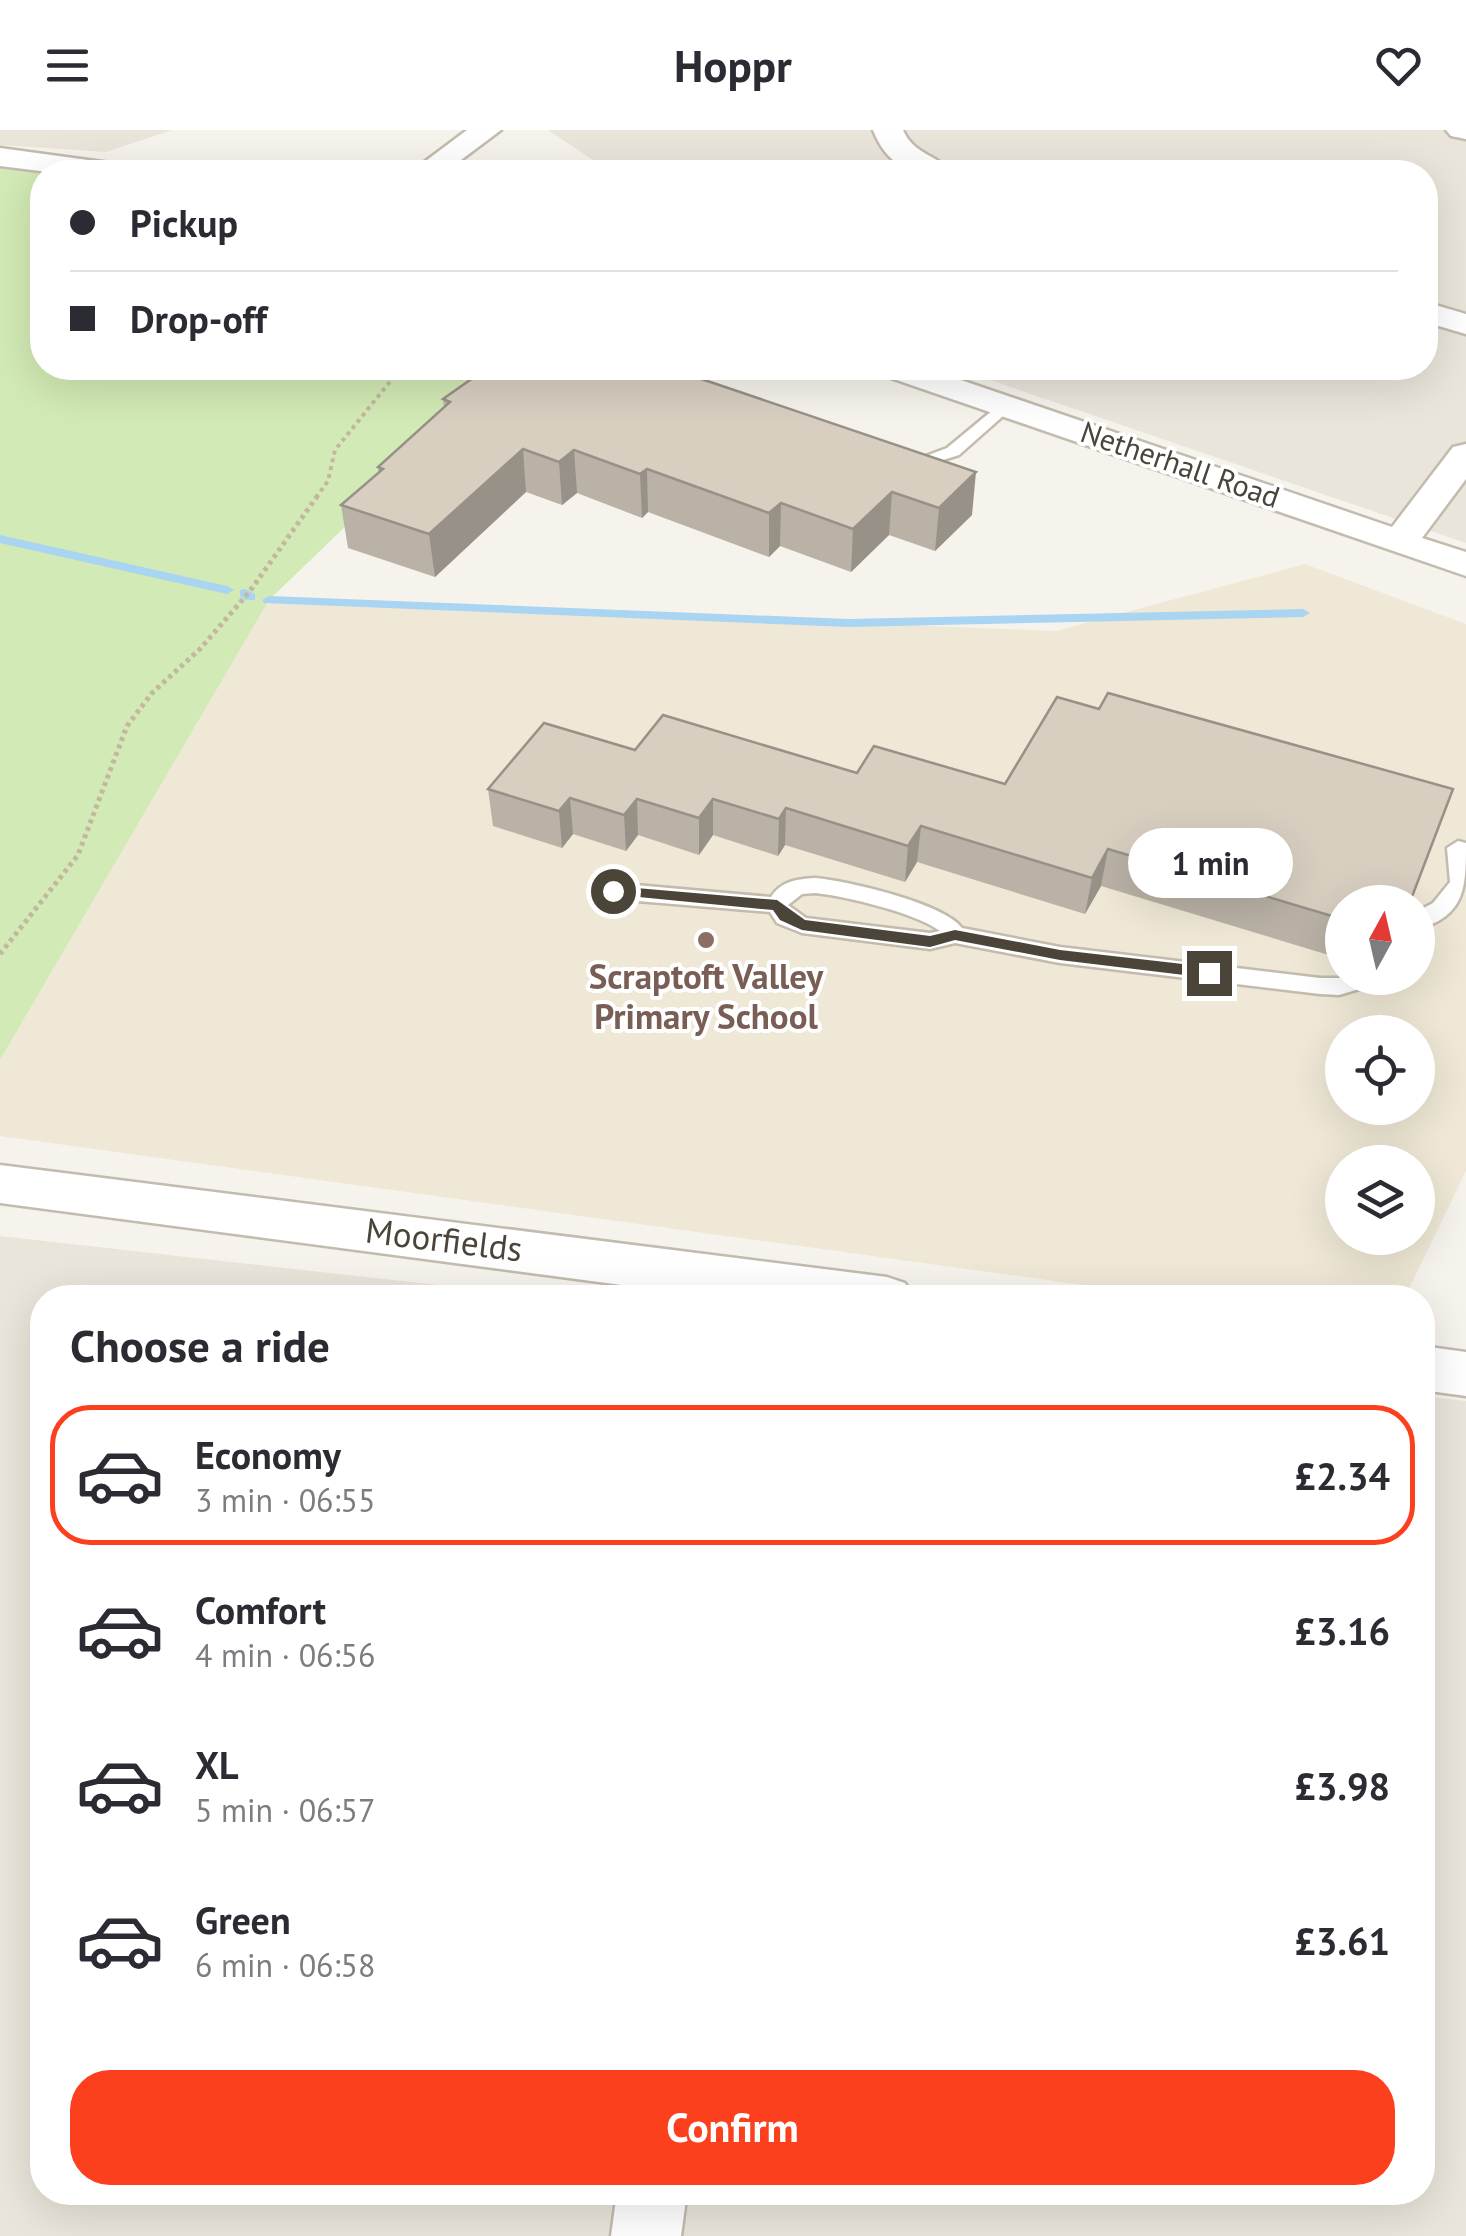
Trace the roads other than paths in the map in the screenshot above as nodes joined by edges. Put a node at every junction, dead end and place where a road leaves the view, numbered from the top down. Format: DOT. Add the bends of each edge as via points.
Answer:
graph roads {
  1 [pos="486,130"];
  2 [pos="888,130"];
  3 [pos="0,158"];
  4 [pos="443,160"];
  5 [pos="914,160"];
  6 [pos="30,162"];
  7 [pos="1438,316"];
  8 [pos="1466,324"];
  9 [pos="931,380"];
  10 [pos="1005,404"];
  11 [pos="1466,455"];
  12 [pos="898,466"];
  13 [pos="1400,542"];
  14 [pos="1466,566"];
  15 [pos="1458,848"];
  16 [pos="1464,884"];
  17 [pos="613,891"];
  18 [pos="777,905"];
  19 [pos="1435,911"];
  20 [pos="955,935"];
  21 [pos="1325,986"];
  22 [pos="0,1184"];
  23 [pos="743,1285"];
  24 [pos="1435,1370"];
  25 [pos="1466,1374"];
  26 [pos="650,2205"];
  27 [pos="646,2236"];
  1 -- 4 [label="street"];
  2 -- 5 [label="street" via="896,147"];
  3 -- 6 [label="street"];
  7 -- 8 [label="street"];
  9 -- 10 [label="street, Netherhall Road"];
  10 -- 12 [label="lane" via="941,461"];
  10 -- 13 [label="street, Netherhall Road"];
  11 -- 13 [label="street"];
  13 -- 14 [label="street, Netherhall Road"];
  15 -- 16 [label="lane"];
  16 -- 19 [label="lane"];
  17 -- 18 [label="lane"];
  18 -- 20 [label="lane" via="802,925 930,942"];
  18 -- 20 [label="lane" via="803,886 846,888 944,921"];
  20 -- 21 [label="lane" via="1060,955"];
  22 -- 23 [label="street, Moorfields"];
  24 -- 25 [label="street"];
  26 -- 27 [label="street"];
}
